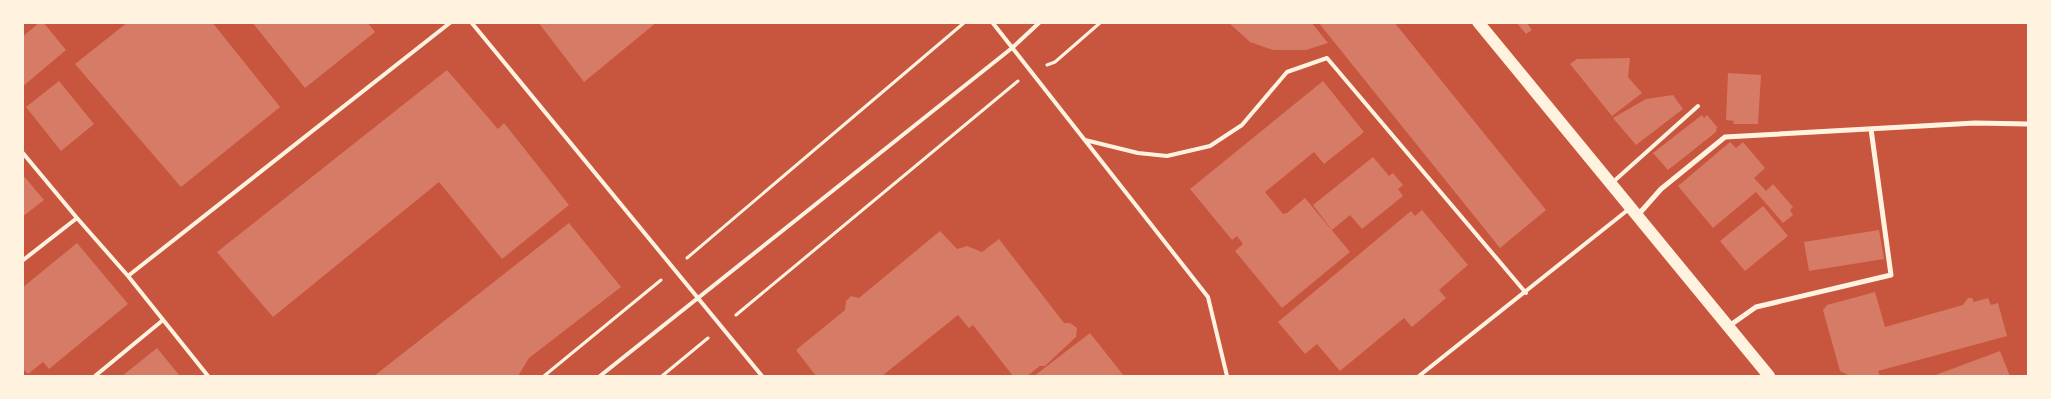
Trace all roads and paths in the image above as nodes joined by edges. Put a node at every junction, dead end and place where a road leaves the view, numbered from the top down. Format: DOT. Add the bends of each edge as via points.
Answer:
graph roads {
  1 [pos="451,22"];
  2 [pos="471,22"];
  3 [pos="965,22"];
  4 [pos="992,22"];
  5 [pos="1040,22"];
  6 [pos="1101,22"];
  7 [pos="1478,22"];
  8 [pos="1012,48"];
  9 [pos="1031,71"];
  10 [pos="1698,106"];
  11 [pos="2028,124"];
  12 [pos="1871,129"];
  13 [pos="1085,140"];
  14 [pos="22,152"];
  15 [pos="1611,184"];
  16 [pos="1634,211"];
  17 [pos="77,218"];
  18 [pos="22,261"];
  19 [pos="674,268"];
  20 [pos="128,276"];
  21 [pos="1526,293"];
  22 [pos="698,297"];
  23 [pos="163,320"];
  24 [pos="722,326"];
  25 [pos="1728,326"];
  26 [pos="96,376"];
  27 [pos="208,376"];
  28 [pos="544,376"];
  29 [pos="600,376"];
  30 [pos="662,376"];
  31 [pos="762,376"];
  32 [pos="1227,376"];
  33 [pos="1419,376"];
  34 [pos="1769,376"];
  1 -- 20 [label="lane"];
  2 -- 19 [label="lane"];
  3 -- 19 [label="path"];
  4 -- 8 [label="lane"];
  5 -- 8 [label="lane"];
  6 -- 9 [label="path" via="1055,62"];
  7 -- 15 [label="main road"];
  8 -- 9 [label="lane"];
  8 -- 22 [label="lane"];
  9 -- 13 [label="lane"];
  9 -- 24 [label="path"];
  10 -- 15 [label="lane"];
  11 -- 12 [label="street" via="1975,123"];
  12 -- 16 [label="street" via="1725,137"];
  12 -- 25 [label="street" via="1891,275 1756,307"];
  13 -- 21 [label="lane" via="1138,154 1167,156 1210,146 1242,125 1287,72 1327,58"];
  13 -- 32 [label="lane" via="1208,297"];
  14 -- 17 [label="lane"];
  15 -- 16 [label="main road"];
  16 -- 21 [label="lane"];
  16 -- 25 [label="main road"];
  17 -- 18 [label="lane"];
  17 -- 20 [label="lane"];
  19 -- 22 [label="lane"];
  19 -- 28 [label="path"];
  20 -- 23 [label="lane"];
  21 -- 33 [label="lane"];
  22 -- 24 [label="lane"];
  22 -- 29 [label="lane"];
  23 -- 26 [label="lane"];
  23 -- 27 [label="lane"];
  24 -- 30 [label="path"];
  24 -- 31 [label="lane"];
  25 -- 34 [label="main road"];
}
